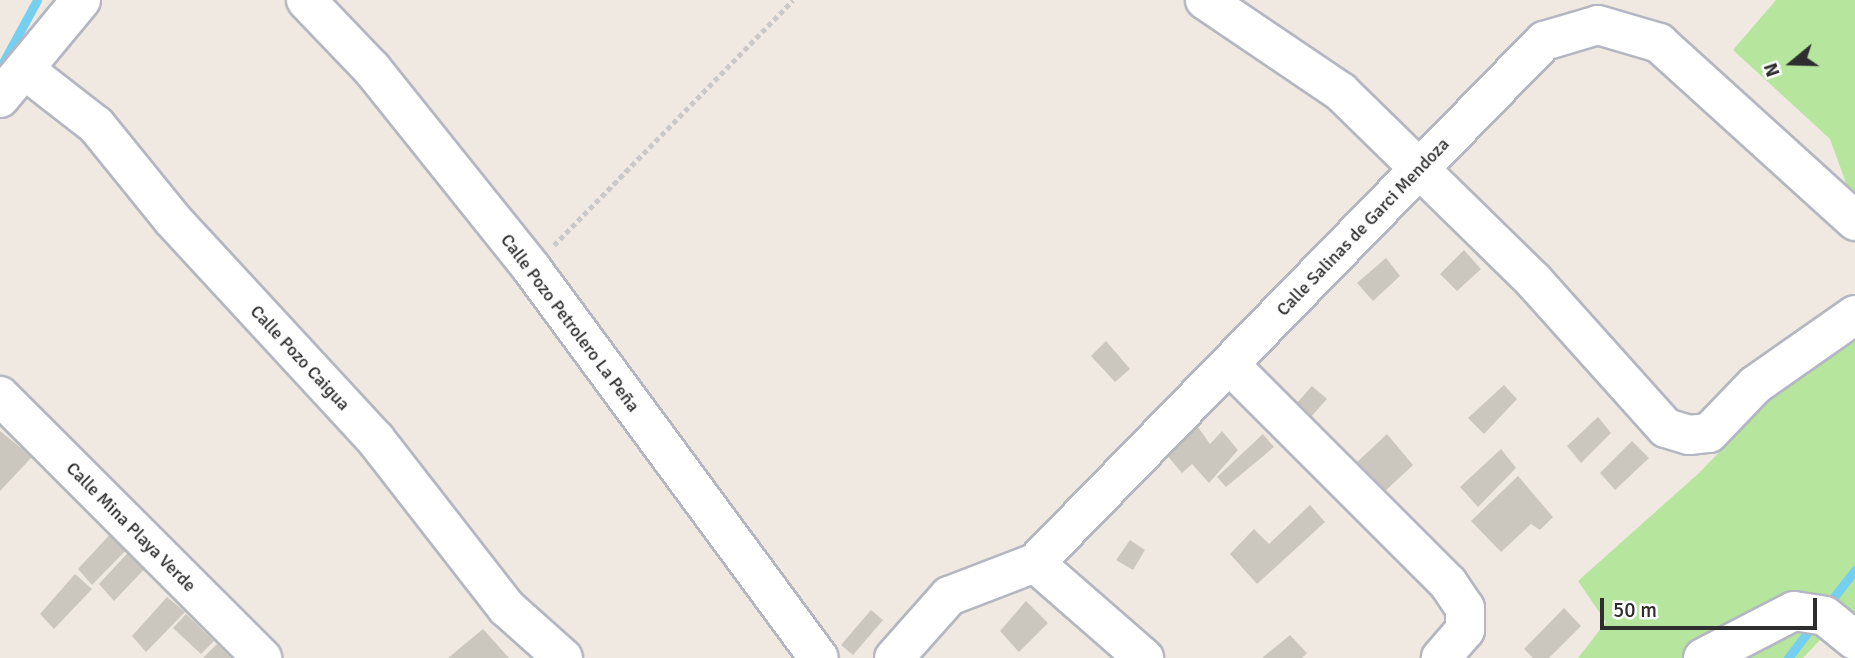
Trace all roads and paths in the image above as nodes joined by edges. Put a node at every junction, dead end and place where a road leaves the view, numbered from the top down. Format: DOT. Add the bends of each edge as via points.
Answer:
graph roads {
  1 [pos="81,0"];
  2 [pos="306,0"];
  3 [pos="793,0"];
  4 [pos="1205,0"];
  5 [pos="25,70"];
  6 [pos="0,98"];
  7 [pos="1419,169"];
  8 [pos="1855,221"];
  9 [pos="532,269"];
  10 [pos="1855,315"];
  11 [pos="1231,366"];
  12 [pos="0,396"];
  13 [pos="1035,564"];
  14 [pos="1855,640"];
  15 [pos="262,658"];
  16 [pos="563,658"];
  17 [pos="819,658"];
  18 [pos="894,658"];
  19 [pos="1144,658"];
  20 [pos="1441,658"];
  21 [pos="1703,658"];
  1 -- 5 [label="street"];
  2 -- 9 [label="street, Calle Pozo Petrolero La Peña" via="372,69"];
  3 -- 9 [label="path"];
  4 -- 7 [label="street" via="1341,92"];
  5 -- 6 [label="street"];
  5 -- 16 [label="street, Calle Pozo Caigua" via="96,125 173,220 376,440 507,608"];
  7 -- 8 [label="street, Calle Salinas de Garci Mendoza" via="1544,41 1598,24 1659,43"];
  7 -- 10 [label="street" via="1533,280 1666,428 1689,435 1709,433 1755,385"];
  7 -- 11 [label="street, Calle Salinas de Garci Mendoza"];
  9 -- 17 [label="street, Calle Pozo Petrolero La Peña"];
  11 -- 13 [label="street, Calle Salinas de Garci Mendoza"];
  11 -- 20 [label="street" via="1448,583 1465,608 1465,630"];
  12 -- 15 [label="street, Calle Mina Playa Verde"];
  13 -- 18 [label="street, Calle Salinas de Garci Mendoza" via="949,596"];
  13 -- 19 [label="street"];
  14 -- 21 [label="street" via="1825,616 1794,611"];
}
